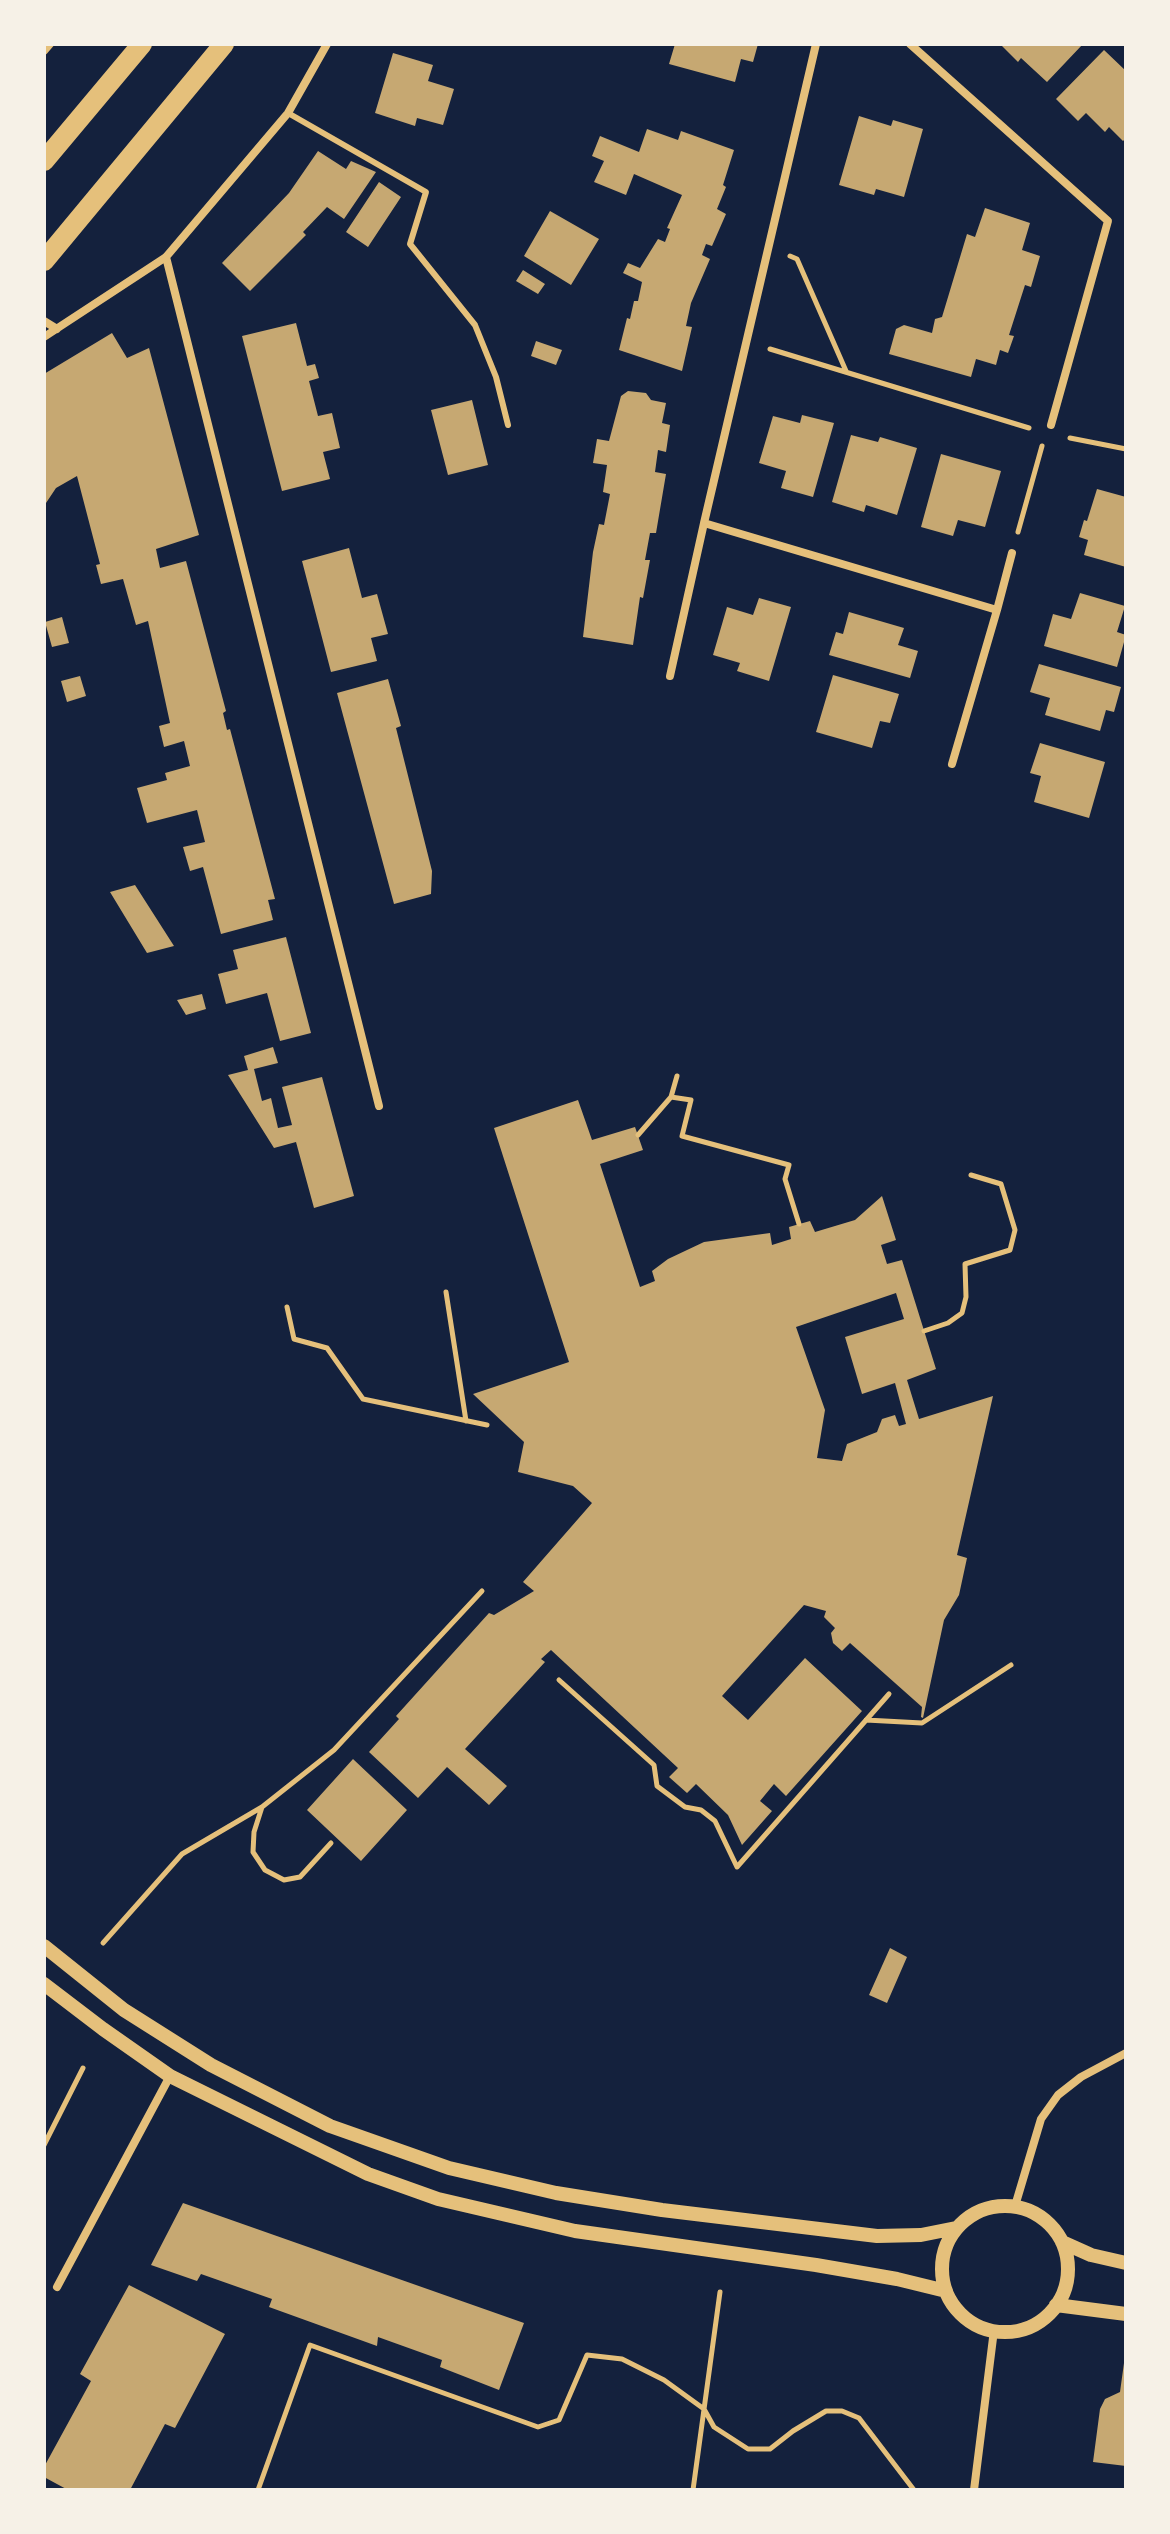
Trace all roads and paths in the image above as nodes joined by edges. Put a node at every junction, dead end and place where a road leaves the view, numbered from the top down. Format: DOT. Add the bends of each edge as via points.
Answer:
graph roads {
  1 [pos="50,44"];
  2 [pos="142,44"];
  3 [pos="224,44"];
  4 [pos="327,44"];
  5 [pos="816,44"];
  6 [pos="910,44"];
  7 [pos="44,51"];
  8 [pos="288,113"];
  9 [pos="44,161"];
  10 [pos="768,248"];
  11 [pos="166,257"];
  12 [pos="44,261"];
  13 [pos="44,321"];
  14 [pos="57,329"];
  15 [pos="44,337"];
  16 [pos="746,342"];
  17 [pos="846,372"];
  18 [pos="508,425"];
  19 [pos="1048,429"];
  20 [pos="1126,449"];
  21 [pos="704,523"];
  22 [pos="1012,553"];
  23 [pos="997,610"];
  24 [pos="670,676"];
  25 [pos="952,764"];
  26 [pos="677,1076"];
  27 [pos="671,1097"];
  28 [pos="379,1106"];
  29 [pos="638,1135"];
  30 [pos="971,1175"];
  31 [pos="799,1224"];
  32 [pos="446,1292"];
  33 [pos="287,1307"];
  34 [pos="924,1331"];
  35 [pos="466,1421"];
  36 [pos="487,1425"];
  37 [pos="482,1591"];
  38 [pos="1011,1665"];
  39 [pos="559,1680"];
  40 [pos="889,1694"];
  41 [pos="866,1720"];
  42 [pos="262,1807"];
  43 [pos="331,1843"];
  44 [pos="106,1940"];
  45 [pos="44,1946"];
  46 [pos="44,1985"];
  47 [pos="1126,2053"];
  48 [pos="83,2068"];
  49 [pos="170,2076"];
  50 [pos="44,2145"];
  51 [pos="1015,2206"];
  52 [pos="956,2228"];
  53 [pos="1062,2242"];
  54 [pos="1126,2263"];
  55 [pos="57,2287"];
  56 [pos="946,2291"];
  57 [pos="720,2292"];
  58 [pos="1056,2305"];
  59 [pos="1126,2314"];
  60 [pos="994,2330"];
  61 [pos="704,2409"];
  62 [pos="258,2490"];
  63 [pos="693,2490"];
  64 [pos="914,2490"];
  65 [pos="974,2490"];
  1 -- 7 [label="street"];
  2 -- 9 [label="main road"];
  3 -- 12 [label="main road"];
  4 -- 8 [label="street"];
  5 -- 10 [label="street"];
  6 -- 19 [label="street" via="1108,221"];
  8 -- 11 [label="street"];
  8 -- 18 [label="lane" via="426,192 410,244 475,325"];
  10 -- 16 [label="street"];
  10 -- 17 [label="path" via="797,259"];
  11 -- 14 [label="street"];
  11 -- 28 [label="street"];
  13 -- 14 [label="street"];
  14 -- 15 [label="street"];
  16 -- 17 [label="path"];
  16 -- 21 [label="street"];
  17 -- 19 [label="path"];
  19 -- 20 [label="path"];
  19 -- 22 [label="path"];
  21 -- 23 [label="street"];
  21 -- 24 [label="street"];
  22 -- 23 [label="street"];
  23 -- 25 [label="street"];
  26 -- 27 [label="path"];
  27 -- 29 [label="path"];
  27 -- 31 [label="path" via="691,1100 682,1136 789,1165 785,1179"];
  30 -- 34 [label="path" via="1001,1184 1015,1230 1010,1250 965,1264 962,1313"];
  32 -- 35 [label="path"];
  33 -- 35 [label="path" via="294,1339 327,1348 363,1399"];
  35 -- 36 [label="path"];
  37 -- 42 [label="path" via="334,1750"];
  38 -- 41 [label="path" via="922,1723"];
  39 -- 41 [label="path" via="654,1765 657,1786 715,1821 737,1867"];
  40 -- 41 [label="path"];
  42 -- 43 [label="path" via="253,1852 265,1870 284,1880 300,1877"];
  42 -- 44 [label="path" via="182,1854"];
  45 -- 52 [label="street" via="124,2010 211,2065 330,2126 449,2168 662,2210 862,2234 902,2237"];
  46 -- 49 [label="street"];
  47 -- 51 [label="street" via="1058,2095 1041,2119"];
  48 -- 50 [label="path"];
  49 -- 55 [label="street"];
  49 -- 56 [label="street" via="368,2174 438,2199 575,2231 816,2265"];
  51 -- 52 [label="street" via="983,2210"];
  51 -- 53 [label="street" via="1043,2219"];
  52 -- 56 [label="street" via="943,2259"];
  53 -- 54 [label="street"];
  53 -- 58 [label="street" via="1068,2274"];
  56 -- 60 [label="street" via="965,2317"];
  57 -- 61 [label="path"];
  58 -- 59 [label="street"];
  58 -- 60 [label="street" via="1029,2326"];
  60 -- 65 [label="street"];
  61 -- 62 [label="path" via="622,2359 587,2355 559,2420 538,2427 310,2345"];
  61 -- 63 [label="path"];
  61 -- 64 [label="path" via="714,2427 748,2449 770,2449 826,2411 842,2411 859,2418"];
}
